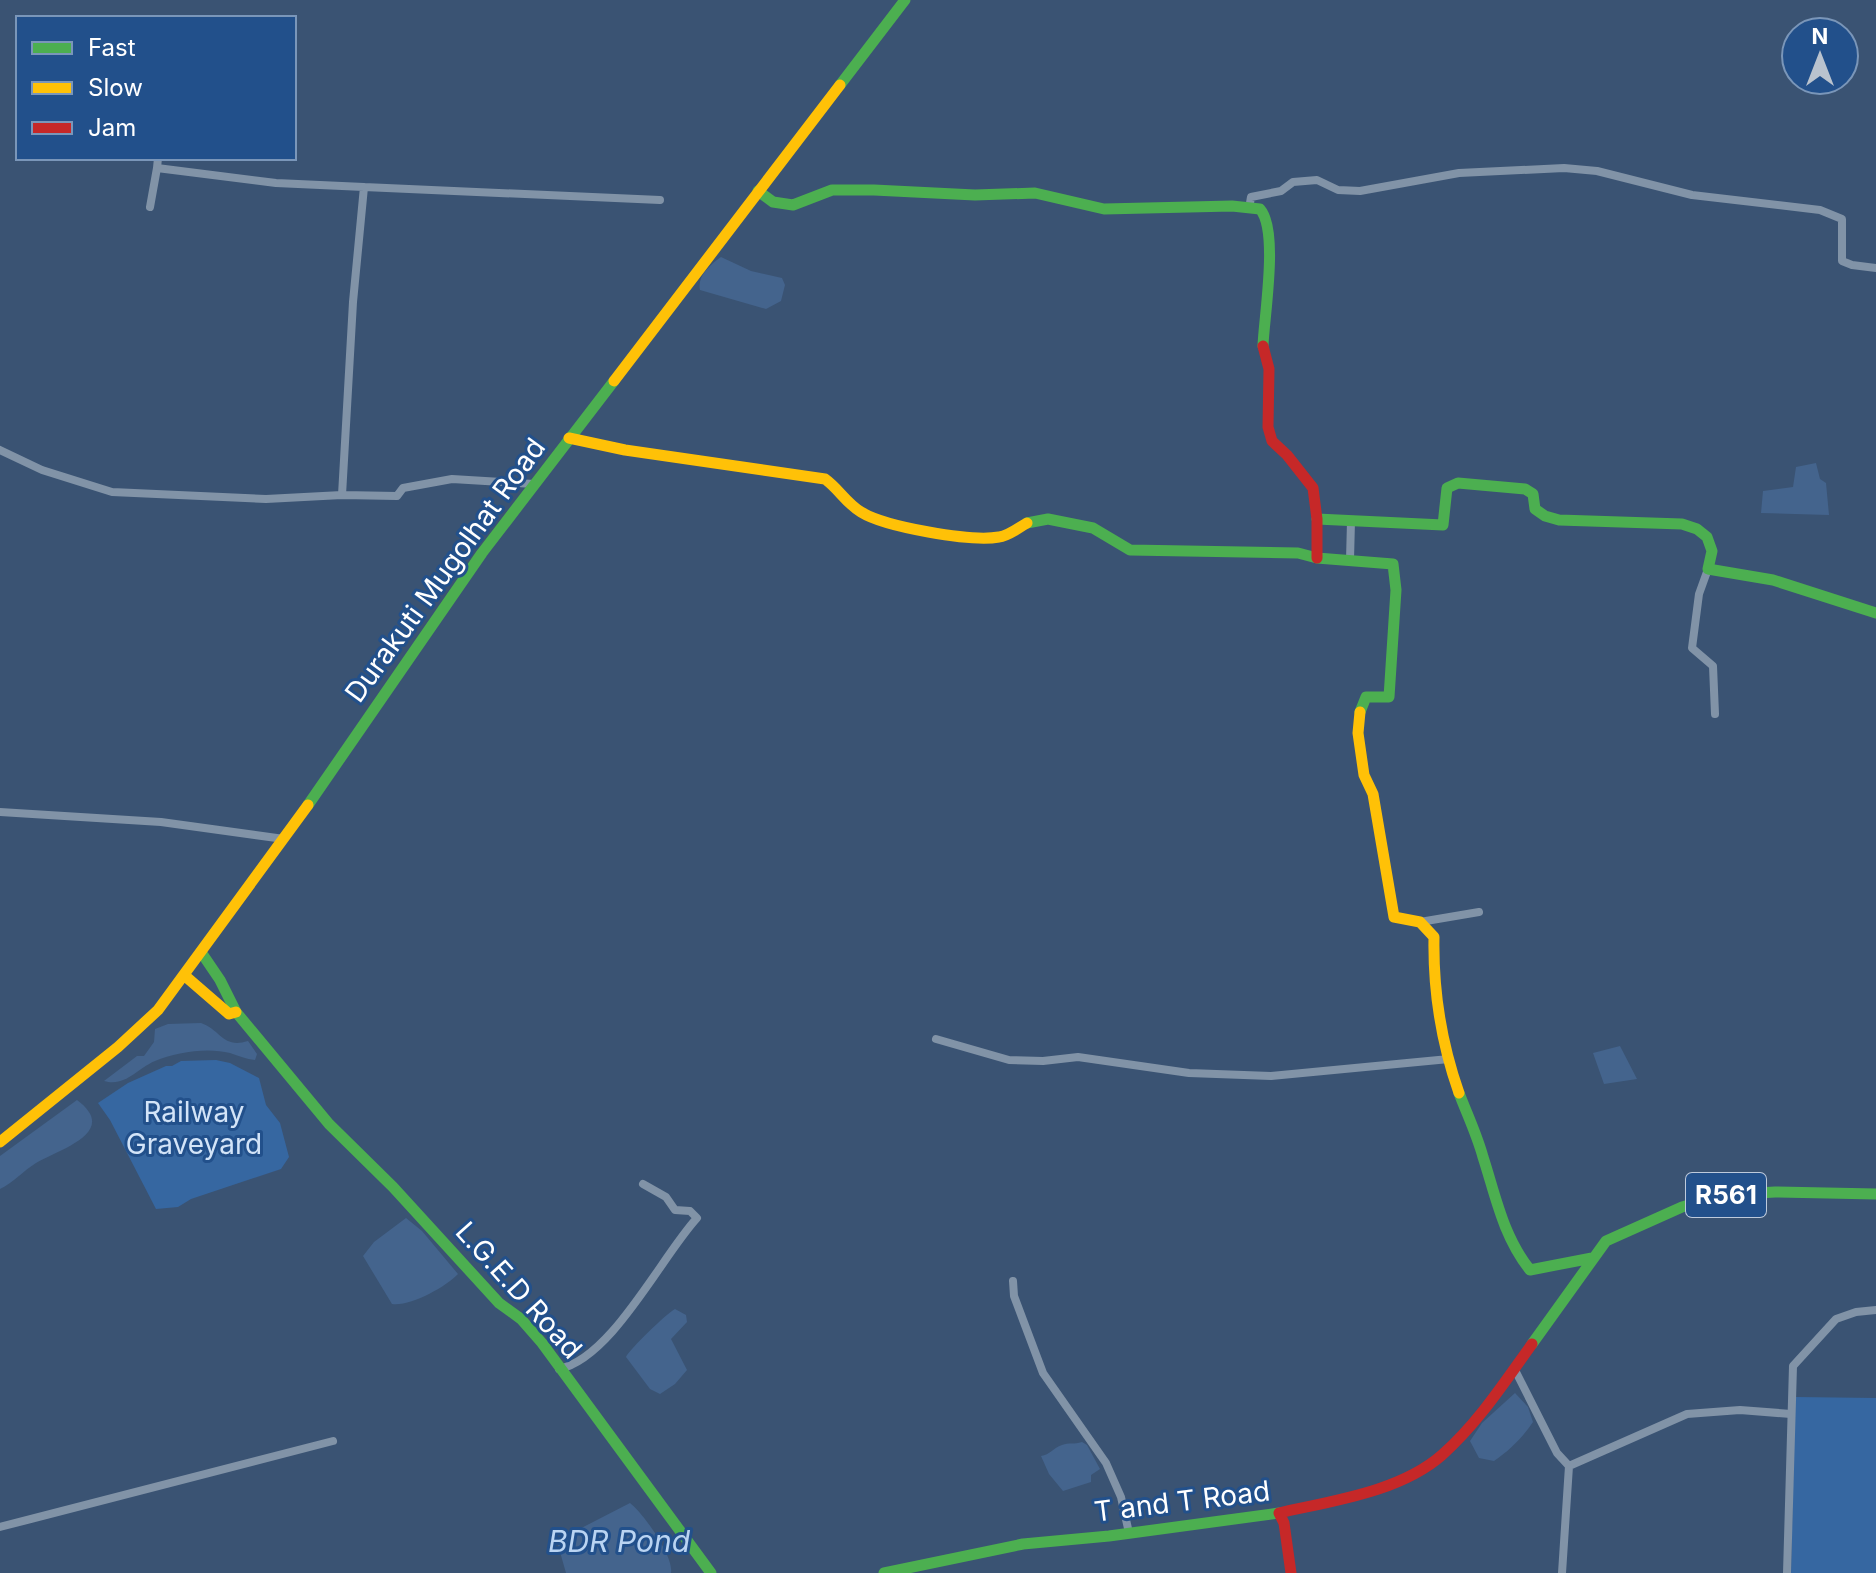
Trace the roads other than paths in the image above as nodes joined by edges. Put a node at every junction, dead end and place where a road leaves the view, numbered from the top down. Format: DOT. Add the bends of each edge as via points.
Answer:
graph roads {
  1 [pos="905,0"];
  2 [pos="157,163"];
  3 [pos="364,187"];
  4 [pos="758,191"];
  5 [pos="660,200"];
  6 [pos="150,207"];
  7 [pos="1249,209"];
  8 [pos="1876,268"];
  9 [pos="569,438"];
  10 [pos="0,450"];
  11 [pos="534,484"];
  12 [pos="342,495"];
  13 [pos="1317,519"];
  14 [pos="1351,521"];
  15 [pos="1317,558"];
  16 [pos="1350,560"];
  17 [pos="1708,569"];
  18 [pos="1876,613"];
  19 [pos="1715,714"];
  20 [pos="0,812"];
  21 [pos="284,839"];
  22 [pos="1479,912"];
  23 [pos="1420,922"];
  24 [pos="201,952"];
  25 [pos="184,975"];
  26 [pos="236,1012"];
  27 [pos="936,1039"];
  28 [pos="1449,1059"];
  29 [pos="0,1142"];
  30 [pos="643,1184"];
  31 [pos="1876,1194"];
  32 [pos="1592,1258"];
  33 [pos="1013,1281"];
  34 [pos="1876,1310"];
  35 [pos="559,1369"];
  36 [pos="1515,1370"];
  37 [pos="1791,1414"];
  38 [pos="333,1441"];
  39 [pos="1569,1466"];
  40 [pos="1279,1513"];
  41 [pos="0,1527"];
  42 [pos="1129,1533"];
  43 [pos="900,1571"];
  44 [pos="711,1573"];
  45 [pos="884,1573"];
  46 [pos="1291,1573"];
  47 [pos="1562,1573"];
  48 [pos="1787,1573"];
  1 -- 4 [label="main road, Durakuti Mugolhat Road"];
  2 -- 3 [label="street" via="276,183"];
  2 -- 6 [label="street"];
  3 -- 5 [label="street"];
  3 -- 12 [label="street"];
  4 -- 7 [label="main road" via="773,202 793,205 832,190 874,190 1035,193 1104,209"];
  4 -- 9 [label="main road, Durakuti Mugolhat Road"];
  7 -- 8 [label="street" via="1251,197 1281,191 1293,182 1317,180 1338,190 1360,191 1459,173 1597,171 1692,195 1829,213 1842,219 1842,261"];
  7 -- 13 [label="main road" via="1260,209 1267,230 1263,344 1269,369 1268,427 1272,441 1313,488"];
  9 -- 11 [label="main road, Durakuti Mugolhat Road"];
  9 -- 15 [label="main road" via="825,479 863,514 931,532 1003,537 1031,521 1048,519 1093,528 1130,550 1211,549"];
  10 -- 12 [label="street" via="112,492 266,499"];
  11 -- 12 [label="street" via="452,479 403,488 397,496"];
  11 -- 21 [label="main road, Durakuti Mugolhat Road"];
  13 -- 14 [label="main road"];
  13 -- 15 [label="main road"];
  14 -- 16 [label="street"];
  14 -- 17 [label="main road" via="1433,527 1443,525 1447,488 1458,483 1525,489 1533,494 1535,509 1559,520 1693,526 1711,544"];
  15 -- 16 [label="main road"];
  16 -- 23 [label="main road" via="1393,564 1389,697 1366,697 1358,733 1394,917"];
  17 -- 18 [label="main road" via="1773,580"];
  17 -- 19 [label="street" via="1692,648 1713,666"];
  20 -- 21 [label="street" via="161,822"];
  21 -- 24 [label="main road, Durakuti Mugolhat Road"];
  22 -- 23 [label="street"];
  23 -- 28 [label="main road" via="1434,937 1439,1016"];
  24 -- 25 [label="main road, Durakuti Mugolhat Road"];
  24 -- 26 [label="main road"];
  25 -- 26 [label="main road" via="229,1014"];
  25 -- 29 [label="main road, Durakuti Mugolhat Road" via="158,1010 118,1047"];
  26 -- 35 [label="main road, L.G.E.D Road" via="329,1124 499,1303 521,1319"];
  27 -- 28 [label="street" via="1009,1060 1078,1057 1189,1073 1271,1076"];
  28 -- 32 [label="main road" via="1498,1215 1517,1257 1530,1270"];
  30 -- 35 [label="street" via="666,1197 675,1210 690,1211 697,1218 611,1333 569,1367"];
  31 -- 32 [label="main road, R561" via="1724,1195 1628,1230 1606,1241"];
  32 -- 36 [label="main road, R561"];
  33 -- 42 [label="street" via="1043,1373 1106,1463"];
  34 -- 37 [label="street" via="1836,1319 1793,1366"];
  35 -- 44 [label="main road, L.G.E.D Road"];
  36 -- 39 [label="street" via="1557,1453"];
  36 -- 40 [label="main road, T and T Road / R561" via="1477,1420 1440,1457 1414,1473 1367,1493"];
  37 -- 39 [label="street" via="1687,1414"];
  37 -- 48 [label="street"];
  38 -- 41 [label="street"];
  39 -- 47 [label="street"];
  40 -- 42 [label="main road, T and T Road"];
  40 -- 46 [label="main road"];
  42 -- 43 [label="main road, T and T Road" via="1023,1544"];
  43 -- 45 [label="main road, T and T Road"];
}
